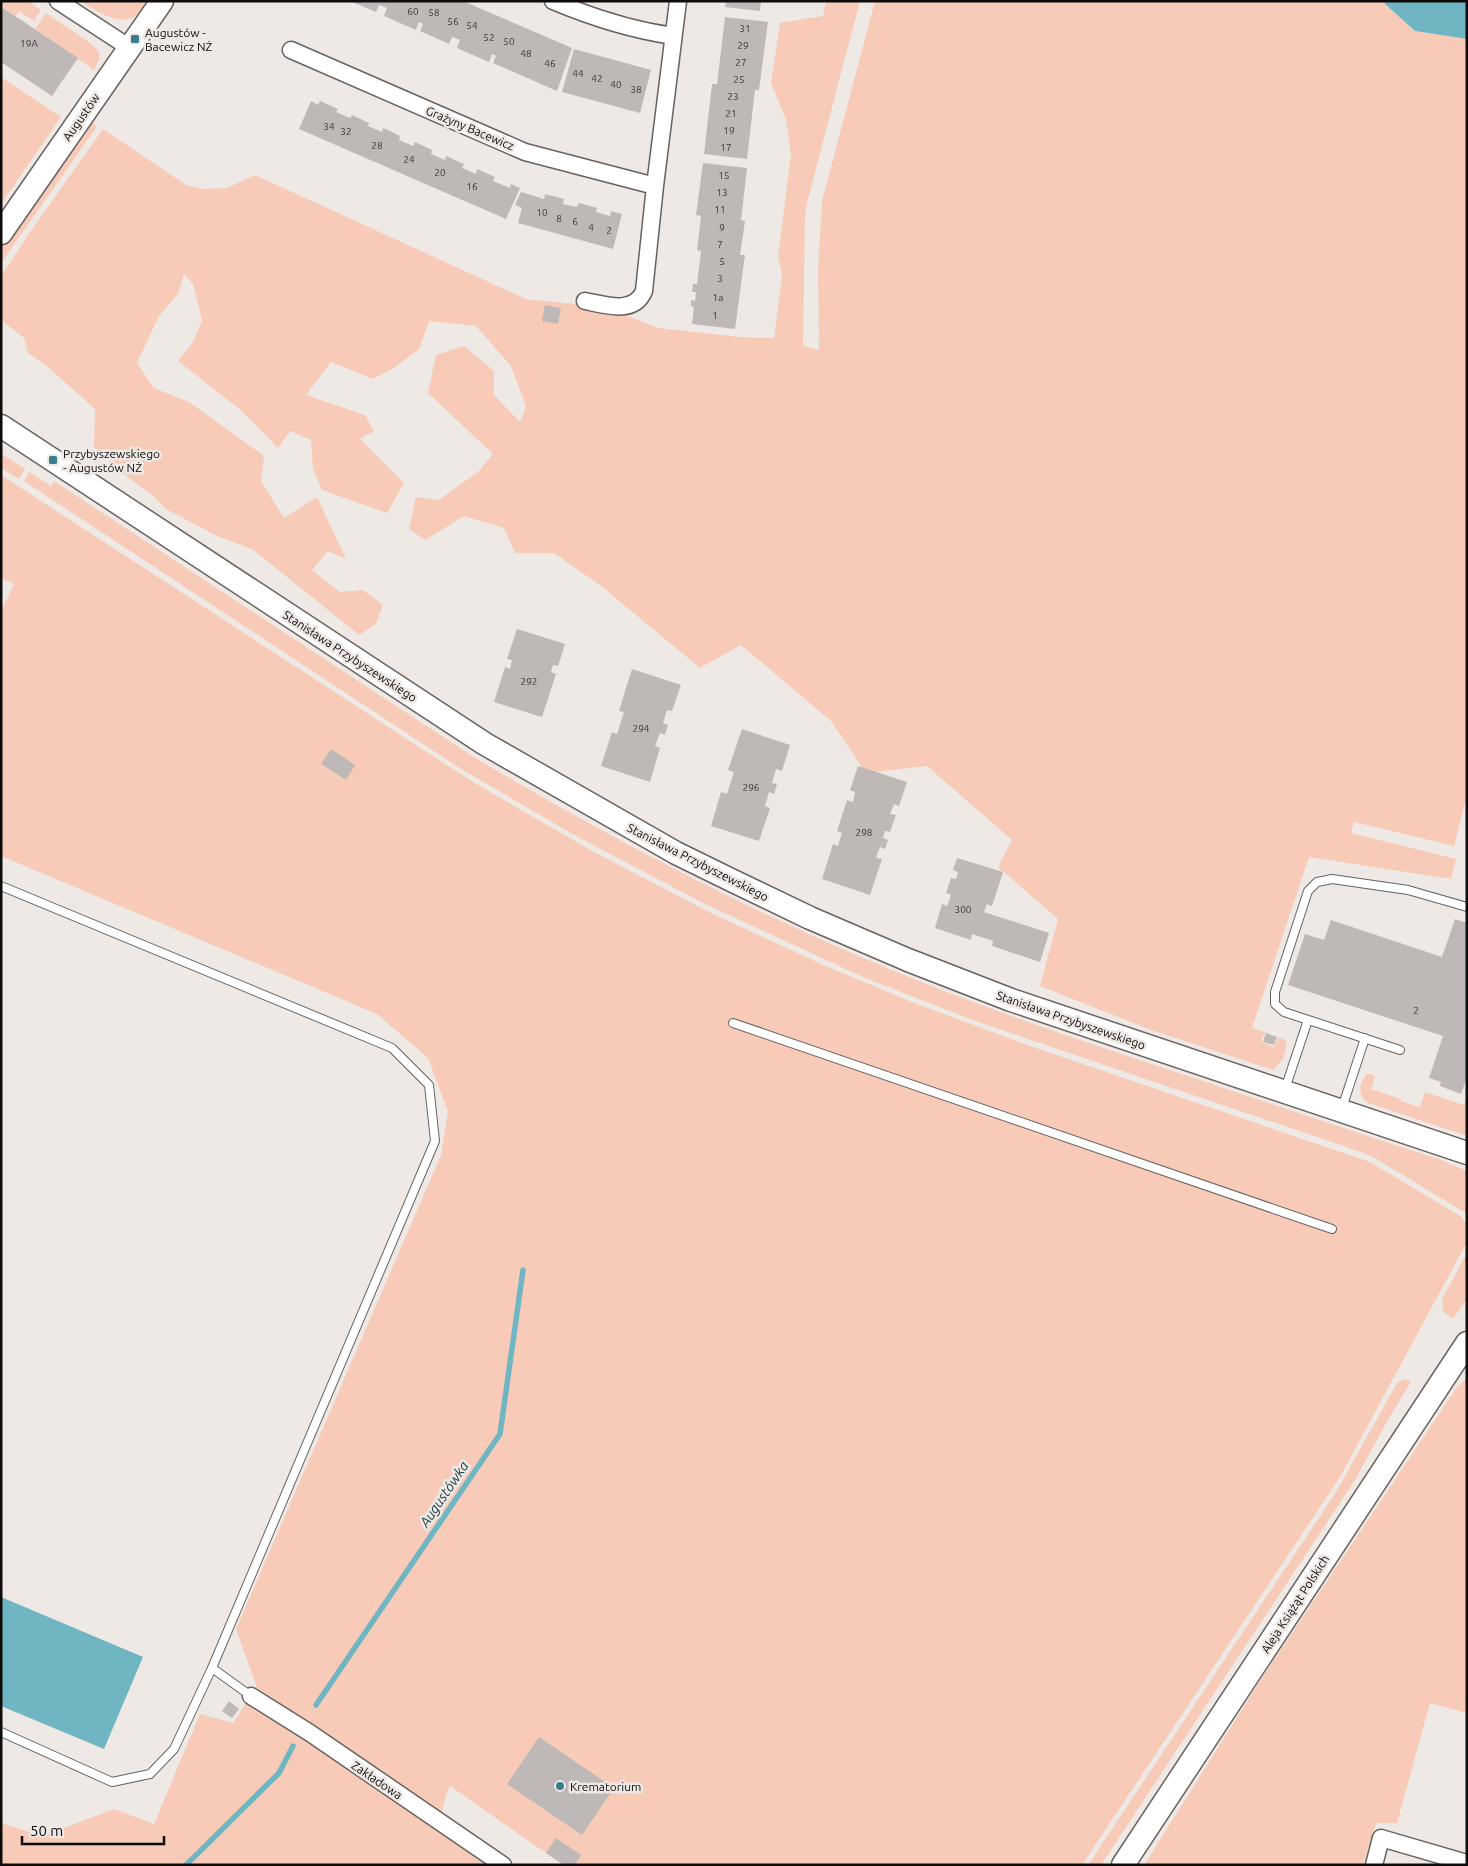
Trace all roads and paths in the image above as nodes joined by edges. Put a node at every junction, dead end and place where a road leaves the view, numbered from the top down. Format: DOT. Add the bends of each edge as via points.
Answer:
graph roads {
  1 [pos="58,1"];
  2 [pos="162,1"];
  3 [pos="552,1"];
  4 [pos="678,1"];
  5 [pos="673,36"];
  6 [pos="130,48"];
  7 [pos="291,50"];
  8 [pos="655,186"];
  9 [pos="1,233"];
  10 [pos="585,301"];
  11 [pos="1,426"];
  12 [pos="1,886"];
  13 [pos="1467,907"];
  14 [pos="1308,1020"];
  15 [pos="732,1023"];
  16 [pos="1365,1038"];
  17 [pos="1400,1050"];
  18 [pos="1284,1092"];
  19 [pos="1341,1111"];
  20 [pos="1467,1153"];
  21 [pos="1332,1229"];
  22 [pos="1467,1343"];
  23 [pos="212,1668"];
  24 [pos="251,1696"];
  25 [pos="1,1732"];
  26 [pos="1467,1863"];
  27 [pos="503,1865"];
  28 [pos="1123,1865"];
  29 [pos="1374,1865"];
  1 -- 6 [label="street"];
  2 -- 6 [label="street, Augustów"];
  3 -- 5 [label="street" via="591,16"];
  4 -- 5 [label="street"];
  5 -- 8 [label="street"];
  6 -- 9 [label="street, Augustów"];
  7 -- 8 [label="street, Grażyny Bacewicz" via="525,152"];
  8 -- 10 [label="street" via="641,299 625,306"];
  11 -- 18 [label="street, Stanisława Przybyszewskiego" via="485,744 676,853 810,918 944,974 1057,1016"];
  12 -- 23 [label="lane" via="392,1048 429,1085 435,1141"];
  13 -- 14 [label="lane" via="1408,890 1332,879 1317,882 1308,891 1274,992 1275,1004 1280,1009"];
  14 -- 16 [label="lane"];
  14 -- 18 [label="lane"];
  15 -- 21 [label="lane"];
  16 -- 17 [label="lane"];
  16 -- 19 [label="lane"];
  18 -- 19 [label="street, Stanisława Przybyszewskiego"];
  19 -- 20 [label="street, Stanisława Przybyszewskiego"];
  22 -- 28 [label="street, Aleja Książąt Polskich" via="1456,1366"];
  23 -- 24 [label="lane"];
  23 -- 25 [label="lane" via="174,1749 150,1774 112,1782"];
  24 -- 27 [label="street, Zakładowa"];
  26 -- 29 [label="street" via="1381,1838"];
}
